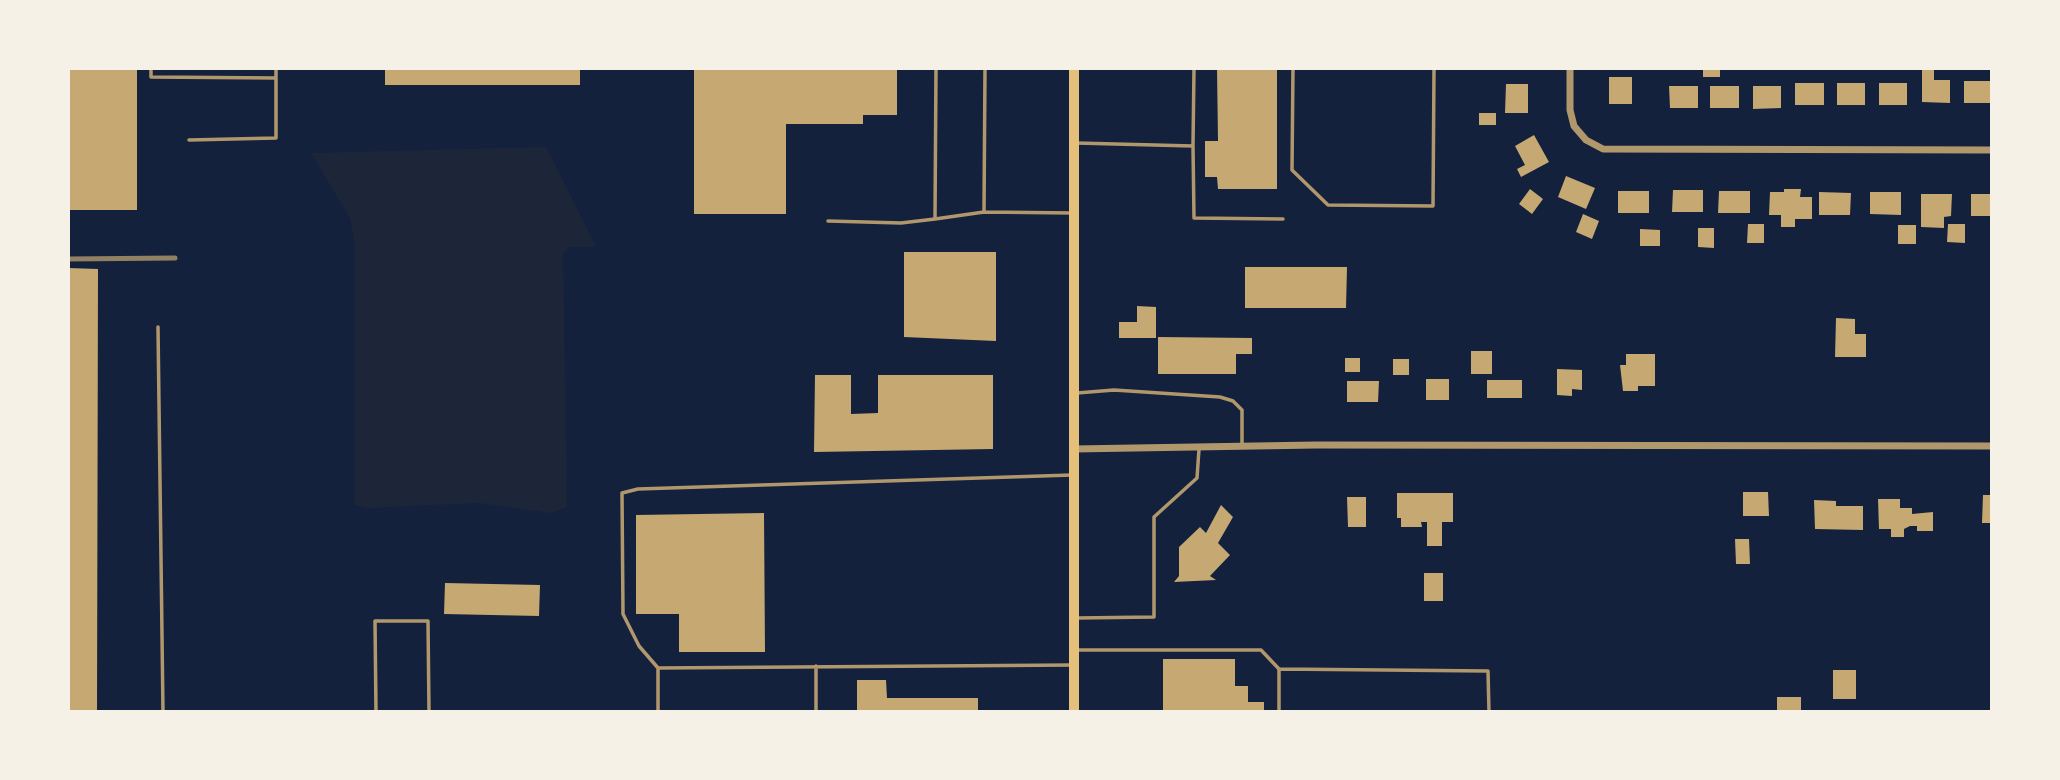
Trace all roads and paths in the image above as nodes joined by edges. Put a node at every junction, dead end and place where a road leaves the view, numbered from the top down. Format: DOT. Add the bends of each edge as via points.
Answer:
graph roads {
  1 [pos="151,68"];
  2 [pos="276,68"];
  3 [pos="936,68"];
  4 [pos="985,68"];
  5 [pos="1074,68"];
  6 [pos="1194,68"];
  7 [pos="1293,68"];
  8 [pos="1434,68"];
  9 [pos="1570,68"];
  10 [pos="276,78"];
  11 [pos="189,140"];
  12 [pos="1074,143"];
  13 [pos="1193,146"];
  14 [pos="1992,150"];
  15 [pos="984,212"];
  16 [pos="1074,213"];
  17 [pos="935,219"];
  18 [pos="1283,219"];
  19 [pos="828,221"];
  20 [pos="158,327"];
  21 [pos="1074,393"];
  22 [pos="1992,446"];
  23 [pos="1074,449"];
  24 [pos="1199,449"];
  25 [pos="1242,449"];
  26 [pos="1074,475"];
  27 [pos="1074,618"];
  28 [pos="1074,650"];
  29 [pos="1074,665"];
  30 [pos="816,666"];
  31 [pos="658,668"];
  32 [pos="1279,669"];
  33 [pos="163,712"];
  34 [pos="376,712"];
  35 [pos="429,712"];
  36 [pos="658,712"];
  37 [pos="816,712"];
  38 [pos="1074,712"];
  39 [pos="1279,712"];
  40 [pos="1489,712"];
  1 -- 10 [label="lane" via="151,77"];
  2 -- 10 [label="lane"];
  3 -- 17 [label="lane"];
  4 -- 15 [label="lane"];
  5 -- 12 [label="main road"];
  6 -- 13 [label="lane"];
  7 -- 8 [label="lane" via="1292,170 1328,205 1433,206"];
  9 -- 14 [label="street" via="1574,126 1586,140 1603,149"];
  10 -- 11 [label="lane" via="276,138"];
  12 -- 13 [label="lane"];
  12 -- 16 [label="main road"];
  13 -- 18 [label="lane" via="1194,218"];
  15 -- 16 [label="lane"];
  15 -- 17 [label="lane"];
  16 -- 21 [label="main road"];
  17 -- 19 [label="lane"];
  20 -- 33 [label="lane"];
  21 -- 23 [label="main road"];
  21 -- 25 [label="lane" via="1114,390 1233,401 1242,410"];
  22 -- 25 [label="street" via="1316,445"];
  23 -- 24 [label="street"];
  23 -- 26 [label="main road"];
  24 -- 25 [label="street"];
  24 -- 27 [label="lane" via="1198,478 1154,517 1154,617"];
  26 -- 27 [label="main road"];
  26 -- 31 [label="lane" via="622,493 623,614 639,646"];
  27 -- 28 [label="main road"];
  28 -- 29 [label="main road"];
  28 -- 32 [label="lane" via="1261,650"];
  29 -- 30 [label="lane"];
  29 -- 38 [label="main road"];
  30 -- 31 [label="lane"];
  30 -- 37 [label="lane"];
  31 -- 36 [label="lane"];
  32 -- 39 [label="lane"];
  32 -- 40 [label="lane" via="1488,671"];
  34 -- 35 [label="lane" via="375,621 428,621"];
}
